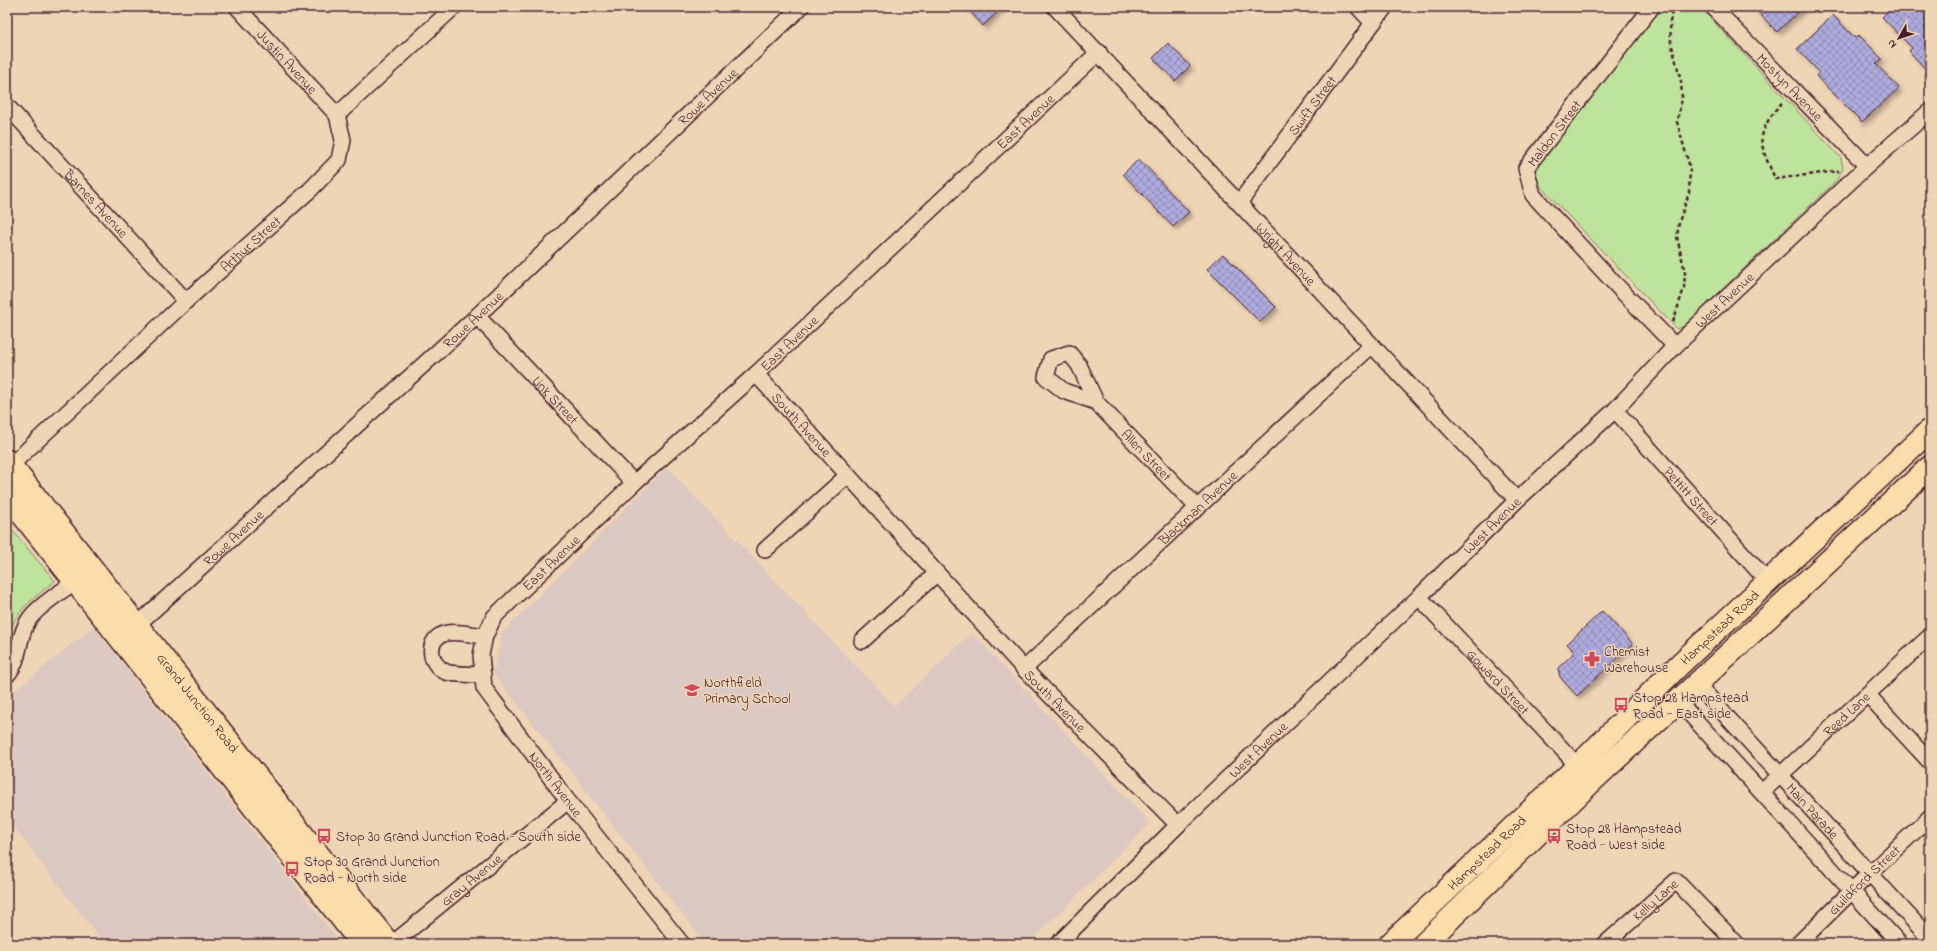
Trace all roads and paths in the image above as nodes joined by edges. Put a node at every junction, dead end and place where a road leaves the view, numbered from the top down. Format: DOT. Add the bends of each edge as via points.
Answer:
graph roads {
  1 [pos="237,7"];
  2 [pos="454,7"];
  3 [pos="801,7"];
  4 [pos="1055,7"];
  5 [pos="1358,7"];
  6 [pos="1385,7"];
  7 [pos="1652,7"];
  8 [pos="1673,7"];
  9 [pos="1713,7"];
  10 [pos="1373,23"];
  11 [pos="1099,52"];
  12 [pos="1782,103"];
  13 [pos="7,106"];
  14 [pos="1930,111"];
  15 [pos="337,116"];
  16 [pos="1867,166"];
  17 [pos="1832,177"];
  18 [pos="1238,203"];
  19 [pos="186,301"];
  20 [pos="477,316"];
  21 [pos="1671,329"];
  22 [pos="1371,346"];
  23 [pos="1675,346"];
  24 [pos="756,374"];
  25 [pos="1096,402"];
  26 [pos="1615,410"];
  27 [pos="1930,430"];
  28 [pos="9,463"];
  29 [pos="1930,466"];
  30 [pos="848,475"];
  31 [pos="634,483"];
  32 [pos="7,495"];
  33 [pos="1517,500"];
  34 [pos="1198,508"];
  35 [pos="765,550"];
  36 [pos="93,568"];
  37 [pos="937,573"];
  38 [pos="76,581"];
  39 [pos="1768,582"];
  40 [pos="1419,596"];
  41 [pos="1785,600"];
  42 [pos="137,625"];
  43 [pos="485,636"];
  44 [pos="1930,636"];
  45 [pos="862,642"];
  46 [pos="481,655"];
  47 [pos="1679,665"];
  48 [pos="1024,669"];
  49 [pos="7,675"];
  50 [pos="483,675"];
  51 [pos="1696,683"];
  52 [pos="1661,684"];
  53 [pos="1868,695"];
  54 [pos="1678,701"];
  55 [pos="219,728"];
  56 [pos="202,742"];
  57 [pos="1930,762"];
  58 [pos="1585,774"];
  59 [pos="1780,776"];
  60 [pos="1762,792"];
  61 [pos="568,800"];
  62 [pos="1930,817"];
  63 [pos="1178,825"];
  64 [pos="1869,874"];
  65 [pos="1853,891"];
  66 [pos="1930,939"];
  67 [pos="1063,942"];
  68 [pos="362,944"];
  69 [pos="391,944"];
  70 [pos="682,944"];
  71 [pos="1390,944"];
  72 [pos="1424,944"];
  73 [pos="1605,944"];
  74 [pos="1737,944"];
  75 [pos="1798,944"];
  76 [pos="1900,944"];
  1 -- 15 [label="street, Justin Avenue"];
  2 -- 15 [label="street"];
  3 -- 20 [label="street, Rowe Avenue"];
  4 -- 11 [label="street, Wright Avenue"];
  5 -- 10 [label="street"];
  6 -- 10 [label="street, Swift Street"];
  7 -- 23 [label="street, Maldon Street" via="1526,168 1533,195"];
  8 -- 21 [label="path" via="1670,22 1671,42 1681,81 1682,98 1676,122 1690,168 1689,192 1677,237 1684,272 1684,288"];
  9 -- 16 [label="street, Mostyn Avenue"];
  10 -- 18 [label="street, Swift Street"];
  11 -- 18 [label="street, Wright Avenue"];
  11 -- 24 [label="street, East Avenue"];
  12 -- 17 [label="path" via="1766,123 1761,142 1776,179 1838,172"];
  13 -- 19 [label="street, Barnes Avenue"];
  14 -- 16 [label="street, West Avenue"];
  15 -- 19 [label="street, Arthur Street" via="342,140 339,160 310,190"];
  16 -- 23 [label="street, West Avenue"];
  18 -- 22 [label="street, Wright Avenue"];
  19 -- 28 [label="street, Arthur Street"];
  20 -- 31 [label="street, Link Street"];
  20 -- 42 [label="street, Rowe Avenue"];
  22 -- 33 [label="street, Wright Avenue"];
  22 -- 34 [label="street, Blackman Avenue"];
  23 -- 26 [label="street, West Avenue"];
  24 -- 30 [label="street, South Avenue"];
  24 -- 31 [label="street, East Avenue"];
  25 -- 34 [label="street, Allen Street"];
  26 -- 33 [label="street, West Avenue"];
  26 -- 39 [label="street, Pettitt Street"];
  27 -- 39 [label="highway, Hampstead Road"];
  28 -- 36 [label="highway, Grand Junction Road"];
  29 -- 41 [label="highway, Hampstead Road"];
  30 -- 35 [label="street"];
  30 -- 37 [label="street, South Avenue"];
  31 -- 43 [label="street, East Avenue" via="494,617"];
  32 -- 38 [label="highway, Grand Junction Road"];
  33 -- 40 [label="street, West Avenue"];
  34 -- 48 [label="street, Blackman Avenue"];
  36 -- 38 [label="highway"];
  36 -- 42 [label="highway, Grand Junction Road"];
  37 -- 45 [label="street"];
  37 -- 48 [label="street, South Avenue"];
  38 -- 49 [label="street" via="28,621 16,660"];
  38 -- 56 [label="highway, Grand Junction Road"];
  39 -- 41 [label="highway"];
  39 -- 47 [label="highway, Hampstead Road"];
  40 -- 58 [label="street, Goward Street"];
  40 -- 63 [label="street, West Avenue"];
  41 -- 51 [label="highway, Hampstead Road"];
  42 -- 55 [label="highway, Grand Junction Road"];
  43 -- 46 [label="street, East Avenue"];
  43 -- 50 [label="street" via="447,633 434,641 430,649 433,660 445,672"];
  44 -- 53 [label="street, Reed Lane"];
  46 -- 50 [label="street, North Avenue"];
  47 -- 51 [label="highway"];
  47 -- 52 [label="highway, Hampstead Road"];
  48 -- 63 [label="street, South Avenue"];
  50 -- 61 [label="street, North Avenue" via="484,688"];
  51 -- 54 [label="highway, Hampstead Road"];
  51 -- 59 [label="street, Main Parade"];
  52 -- 54 [label="highway"];
  52 -- 58 [label="highway, Hampstead Road"];
  53 -- 57 [label="street"];
  53 -- 59 [label="street, Reed Lane"];
  54 -- 58 [label="highway, Hampstead Road"];
  54 -- 60 [label="street, Main Parade"];
  55 -- 56 [label="highway"];
  55 -- 69 [label="highway, Grand Junction Road"];
  56 -- 68 [label="highway, Grand Junction Road"];
  58 -- 71 [label="highway, Hampstead Road"];
  58 -- 72 [label="highway, Hampstead Road"];
  59 -- 60 [label="street, Reed Lane"];
  59 -- 64 [label="street, Main Parade"];
  60 -- 65 [label="street, Main Parade"];
  61 -- 69 [label="street, Gray Avenue"];
  61 -- 70 [label="street, North Avenue"];
  62 -- 64 [label="street, Guildford Street"];
  63 -- 67 [label="street, West Avenue"];
  64 -- 65 [label="street, Guildford Street"];
  64 -- 66 [label="street, Main Parade"];
  65 -- 75 [label="street, Guildford Street"];
  65 -- 76 [label="street, Main Parade"];
  73 -- 74 [label="street, Kelly Lane" via="1676,881"];
}
